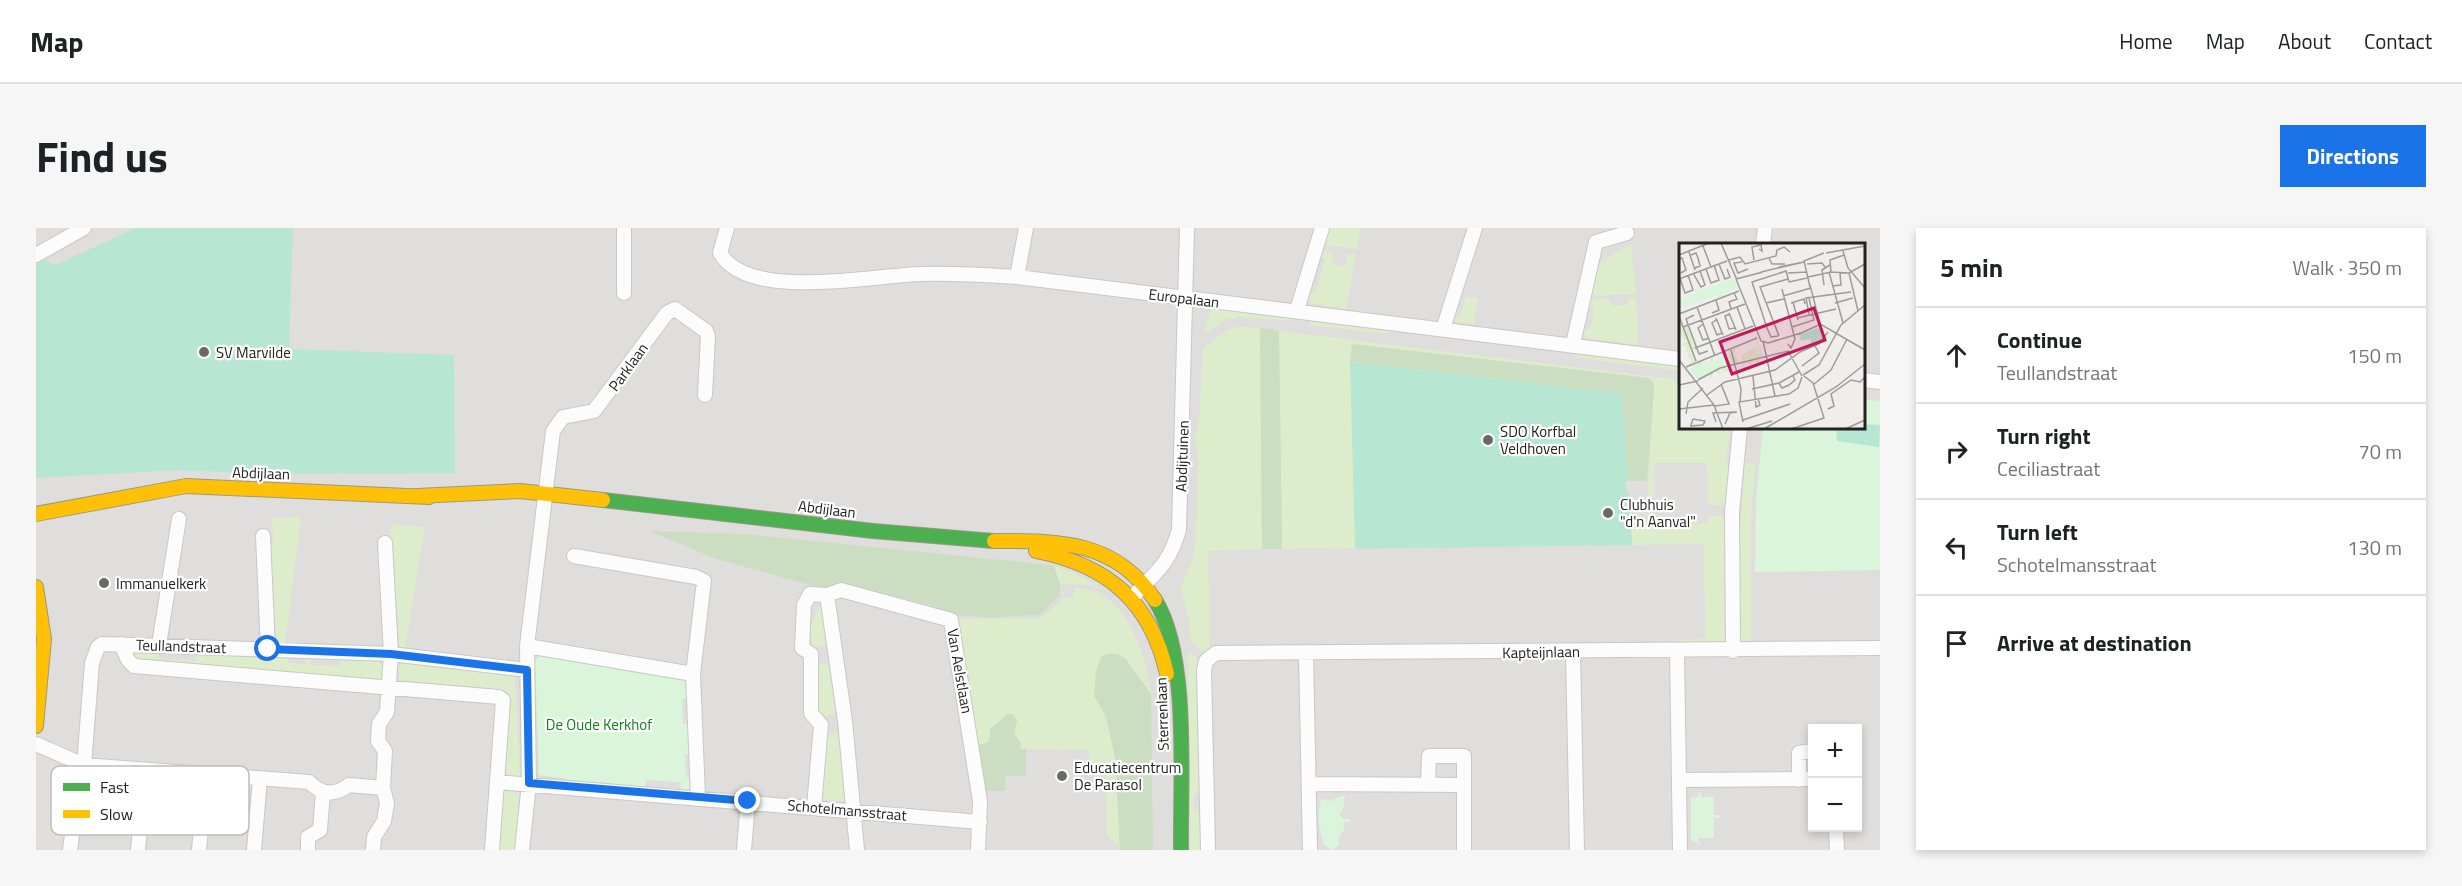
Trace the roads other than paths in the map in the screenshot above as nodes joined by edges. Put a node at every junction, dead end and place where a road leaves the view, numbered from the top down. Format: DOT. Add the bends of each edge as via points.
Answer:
graph roads {
  1 [pos="84,228"];
  2 [pos="624,228"];
  3 [pos="727,228"];
  4 [pos="1026,228"];
  5 [pos="1187,228"];
  6 [pos="1322,228"];
  7 [pos="1475,228"];
  8 [pos="1765,228"];
  9 [pos="1627,233"];
  10 [pos="1763,243"];
  11 [pos="36,255"];
  12 [pos="1017,277"];
  13 [pos="624,293"];
  14 [pos="1185,298"];
  15 [pos="1297,310"];
  16 [pos="1443,328"];
  17 [pos="1573,344"];
  18 [pos="1679,359"];
  19 [pos="1865,380"];
  20 [pos="1880,382"];
  21 [pos="705,396"];
  22 [pos="1740,429"];
  23 [pos="105,499"];
  24 [pos="544,499"];
  25 [pos="36,514"];
  26 [pos="179,519"];
  27 [pos="36,527"];
  28 [pos="262,536"];
  29 [pos="984,541"];
  30 [pos="385,543"];
  31 [pos="574,556"];
  32 [pos="1144,584"];
  33 [pos="36,587"];
  34 [pos="827,595"];
  35 [pos="1132,598"];
  36 [pos="121,644"];
  37 [pos="159,645"];
  38 [pos="527,646"];
  39 [pos="1880,648"];
  40 [pos="268,649"];
  41 [pos="1677,650"];
  42 [pos="1733,651"];
  43 [pos="836,652"];
  44 [pos="1573,652"];
  45 [pos="391,654"];
  46 [pos="811,654"];
  47 [pos="1306,654"];
  48 [pos="527,670"];
  49 [pos="693,674"];
  50 [pos="389,687"];
  51 [pos="845,721"];
  52 [pos="821,725"];
  53 [pos="36,726"];
  54 [pos="36,744"];
  55 [pos="1808,752"];
  56 [pos="84,765"];
  57 [pos="94,766"];
  58 [pos="249,779"];
  59 [pos="1806,779"];
  60 [pos="260,780"];
  61 [pos="1680,780"];
  62 [pos="497,782"];
  63 [pos="529,783"];
  64 [pos="1309,784"];
  65 [pos="1428,785"];
  66 [pos="1464,785"];
  67 [pos="383,788"];
  68 [pos="323,792"];
  69 [pos="698,797"];
  70 [pos="748,801"];
  71 [pos="814,807"];
  72 [pos="855,810"];
  73 [pos="980,822"];
  74 [pos="1836,832"];
  75 [pos="72,835"];
  76 [pos="139,835"];
  77 [pos="200,835"];
  78 [pos="70,850"];
  79 [pos="138,850"];
  80 [pos="199,850"];
  81 [pos="254,850"];
  82 [pos="308,850"];
  83 [pos="373,850"];
  84 [pos="492,850"];
  85 [pos="522,850"];
  86 [pos="744,850"];
  87 [pos="857,850"];
  88 [pos="978,850"];
  89 [pos="1170,850"];
  90 [pos="1180,850"];
  91 [pos="1208,850"];
  92 [pos="1310,850"];
  93 [pos="1464,850"];
  94 [pos="1577,850"];
  95 [pos="1680,850"];
  96 [pos="1837,850"];
  1 -- 11 [label="street"];
  2 -- 13 [label="street"];
  3 -- 12 [label="street, Europalaan" via="720,253 725,261 774,281 806,284 921,274"];
  4 -- 12 [label="street"];
  5 -- 14 [label="street, Abdijtuinen"];
  6 -- 15 [label="street"];
  7 -- 16 [label="street"];
  8 -- 10 [label="street"];
  9 -- 17 [label="street" via="1596,242"];
  12 -- 14 [label="street, Europalaan"];
  14 -- 15 [label="street, Europalaan"];
  14 -- 32 [label="street, Abdijtuinen" via="1179,530 1172,554"];
  15 -- 16 [label="street, Europalaan" via="1427,330"];
  16 -- 17 [label="street, Europalaan"];
  17 -- 18 [label="street, Europalaan" via="1591,350"];
  19 -- 20 [label="street"];
  21 -- 24 [label="street, Parklaan" via="706,330 675,309 667,313 594,411 573,414 556,423"];
  22 -- 42 [label="street" via="1732,512"];
  23 -- 24 [label="street, Abdijlaan" via="186,486 417,496 461,502"];
  23 -- 25 [label="street, Abdijlaan"];
  23 -- 27 [label="street, Abdijlaan"];
  24 -- 29 [label="street, Abdijlaan" via="630,512 667,509"];
  24 -- 38 [label="street"];
  26 -- 37 [label="street"];
  28 -- 40 [label="street"];
  29 -- 32 [label="street, Abdijlaan" via="1053,541 1082,546 1130,569"];
  29 -- 35 [label="street, Abdijlaan" via="1070,558 1094,568"];
  30 -- 45 [label="street"];
  31 -- 49 [label="street" via="704,581"];
  32 -- 35 [label="street, Abdijtuinen"];
  32 -- 90 [label="street, Sterrenlaan" via="1165,616 1176,657"];
  33 -- 53 [label="street" via="44,625 45,665"];
  34 -- 43 [label="street"];
  34 -- 46 [label="street" via="810,594 804,605 802,648"];
  34 -- 73 [label="street, Van Aelstlaan" via="841,590 951,620 970,723"];
  35 -- 89 [label="street, Sterrenlaan" via="1165,658 1170,708"];
  36 -- 37 [label="street, Teullandstraat"];
  36 -- 50 [label="street, Teullandstraat" via="134,666"];
  36 -- 56 [label="street, Teullandstraat" via="98,647 93,663"];
  37 -- 40 [label="street, Teullandstraat"];
  38 -- 48 [label="street"];
  38 -- 49 [label="street"];
  39 -- 42 [label="street, Kapteijnlaan"];
  40 -- 45 [label="street, Teullandstraat"];
  41 -- 42 [label="street, Kapteijnlaan"];
  41 -- 44 [label="street, Kapteijnlaan"];
  41 -- 61 [label="street"];
  43 -- 46 [label="street"];
  43 -- 51 [label="street"];
  44 -- 47 [label="street, Kapteijnlaan"];
  44 -- 94 [label="street"];
  45 -- 48 [label="street, Teullandstraat"];
  45 -- 50 [label="street"];
  46 -- 52 [label="street" via="811,713"];
  47 -- 64 [label="street"];
  47 -- 91 [label="street, Kapteijnlaan" via="1216,653 1206,661"];
  48 -- 63 [label="street"];
  49 -- 69 [label="street"];
  50 -- 62 [label="street, Teullandstraat" via="499,697 502,700"];
  50 -- 67 [label="street" via="387,712 379,724 378,741 385,751"];
  51 -- 52 [label="street"];
  51 -- 72 [label="street"];
  52 -- 71 [label="street"];
  54 -- 56 [label="street"];
  55 -- 59 [label="street" via="1799,753"];
  56 -- 57 [label="street"];
  58 -- 60 [label="street"];
  59 -- 61 [label="street"];
  60 -- 68 [label="street" via="309,782"];
  60 -- 81 [label="street"];
  61 -- 95 [label="street"];
  62 -- 63 [label="street, Schotelmansstraat"];
  62 -- 84 [label="street"];
  63 -- 69 [label="street, Schotelmansstraat"];
  63 -- 85 [label="street"];
  64 -- 65 [label="street"];
  64 -- 92 [label="street"];
  65 -- 66 [label="street"];
  65 -- 66 [label="street" via="1429,756 1464,756"];
  66 -- 93 [label="street"];
  67 -- 68 [label="street" via="349,785 337,793"];
  67 -- 83 [label="street" via="387,803"];
  68 -- 82 [label="street" via="320,830 308,837"];
  69 -- 70 [label="street, Schotelmansstraat"];
  70 -- 71 [label="street, Schotelmansstraat"];
  70 -- 86 [label="street"];
  71 -- 72 [label="street, Schotelmansstraat"];
  72 -- 73 [label="street, Schotelmansstraat"];
  72 -- 87 [label="street"];
  73 -- 88 [label="street, Van Aelstlaan"];
  74 -- 96 [label="street"];
  75 -- 78 [label="street"];
  76 -- 79 [label="street"];
  77 -- 80 [label="street"];
}
